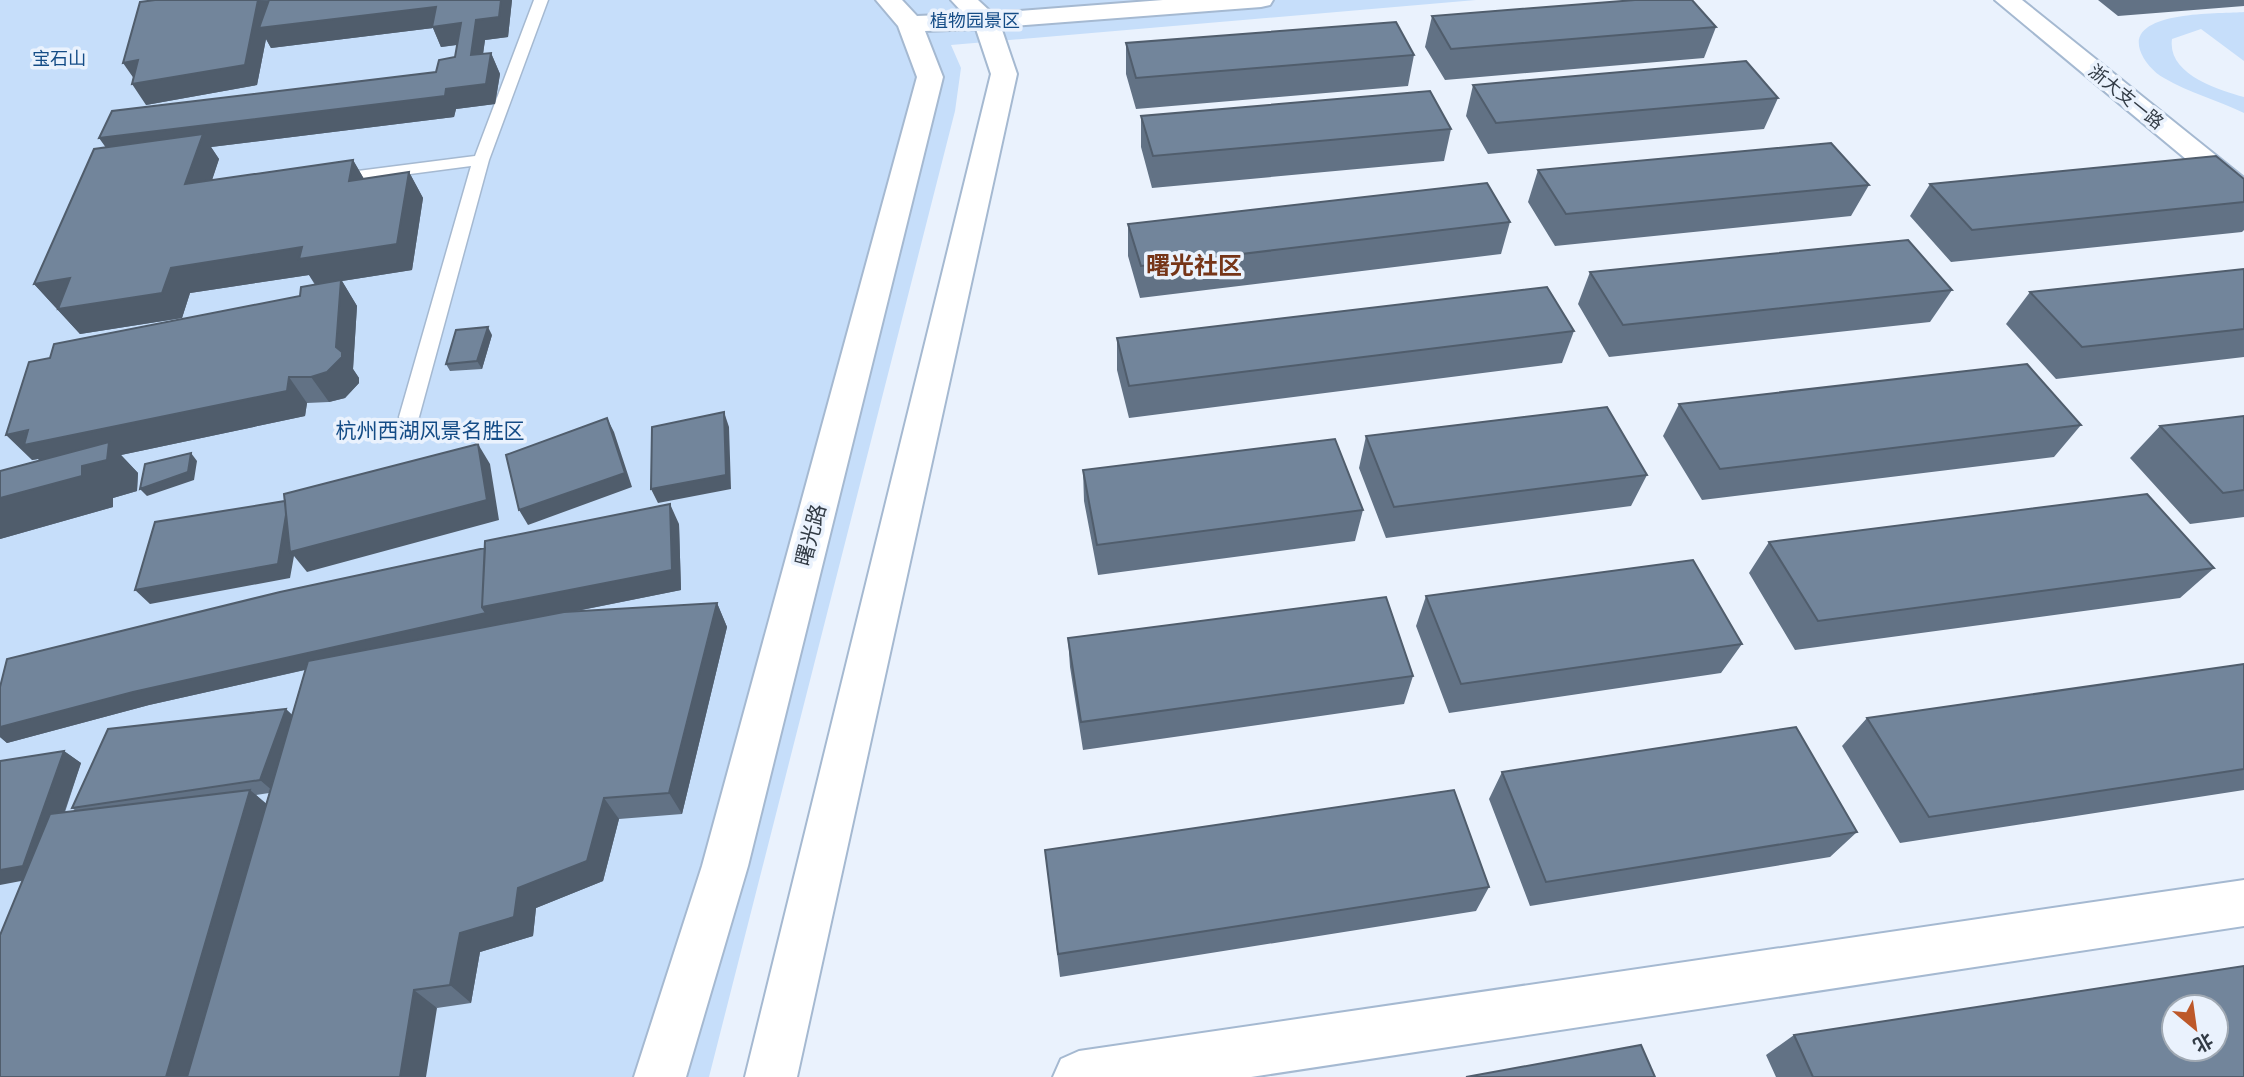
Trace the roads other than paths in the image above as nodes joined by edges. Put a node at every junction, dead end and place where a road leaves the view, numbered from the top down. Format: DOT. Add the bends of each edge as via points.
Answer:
graph roads {
  1 [pos="541,0"];
  2 [pos="1261,0"];
  3 [pos="2007,0"];
  4 [pos="975,11"];
  5 [pos="899,12"];
  6 [pos="481,160"];
  7 [pos="317,181"];
  8 [pos="2244,193"];
  9 [pos="409,417"];
  10 [pos="2244,903"];
  11 [pos="660,1077"];
  12 [pos="771,1077"];
  13 [pos="1079,1077"];
  1 -- 6 [label="lane"];
  2 -- 4 [label="main road"];
  3 -- 8 [label="main road, 浙大支一路"];
  4 -- 5 [label="main road"];
  4 -- 12 [label="main road" via="1004,74"];
  5 -- 11 [label="main road, 曙光路" via="930,77 724,866"];
  6 -- 7 [label="lane"];
  6 -- 9 [label="lane"];
  10 -- 13 [label="main road"];
}
